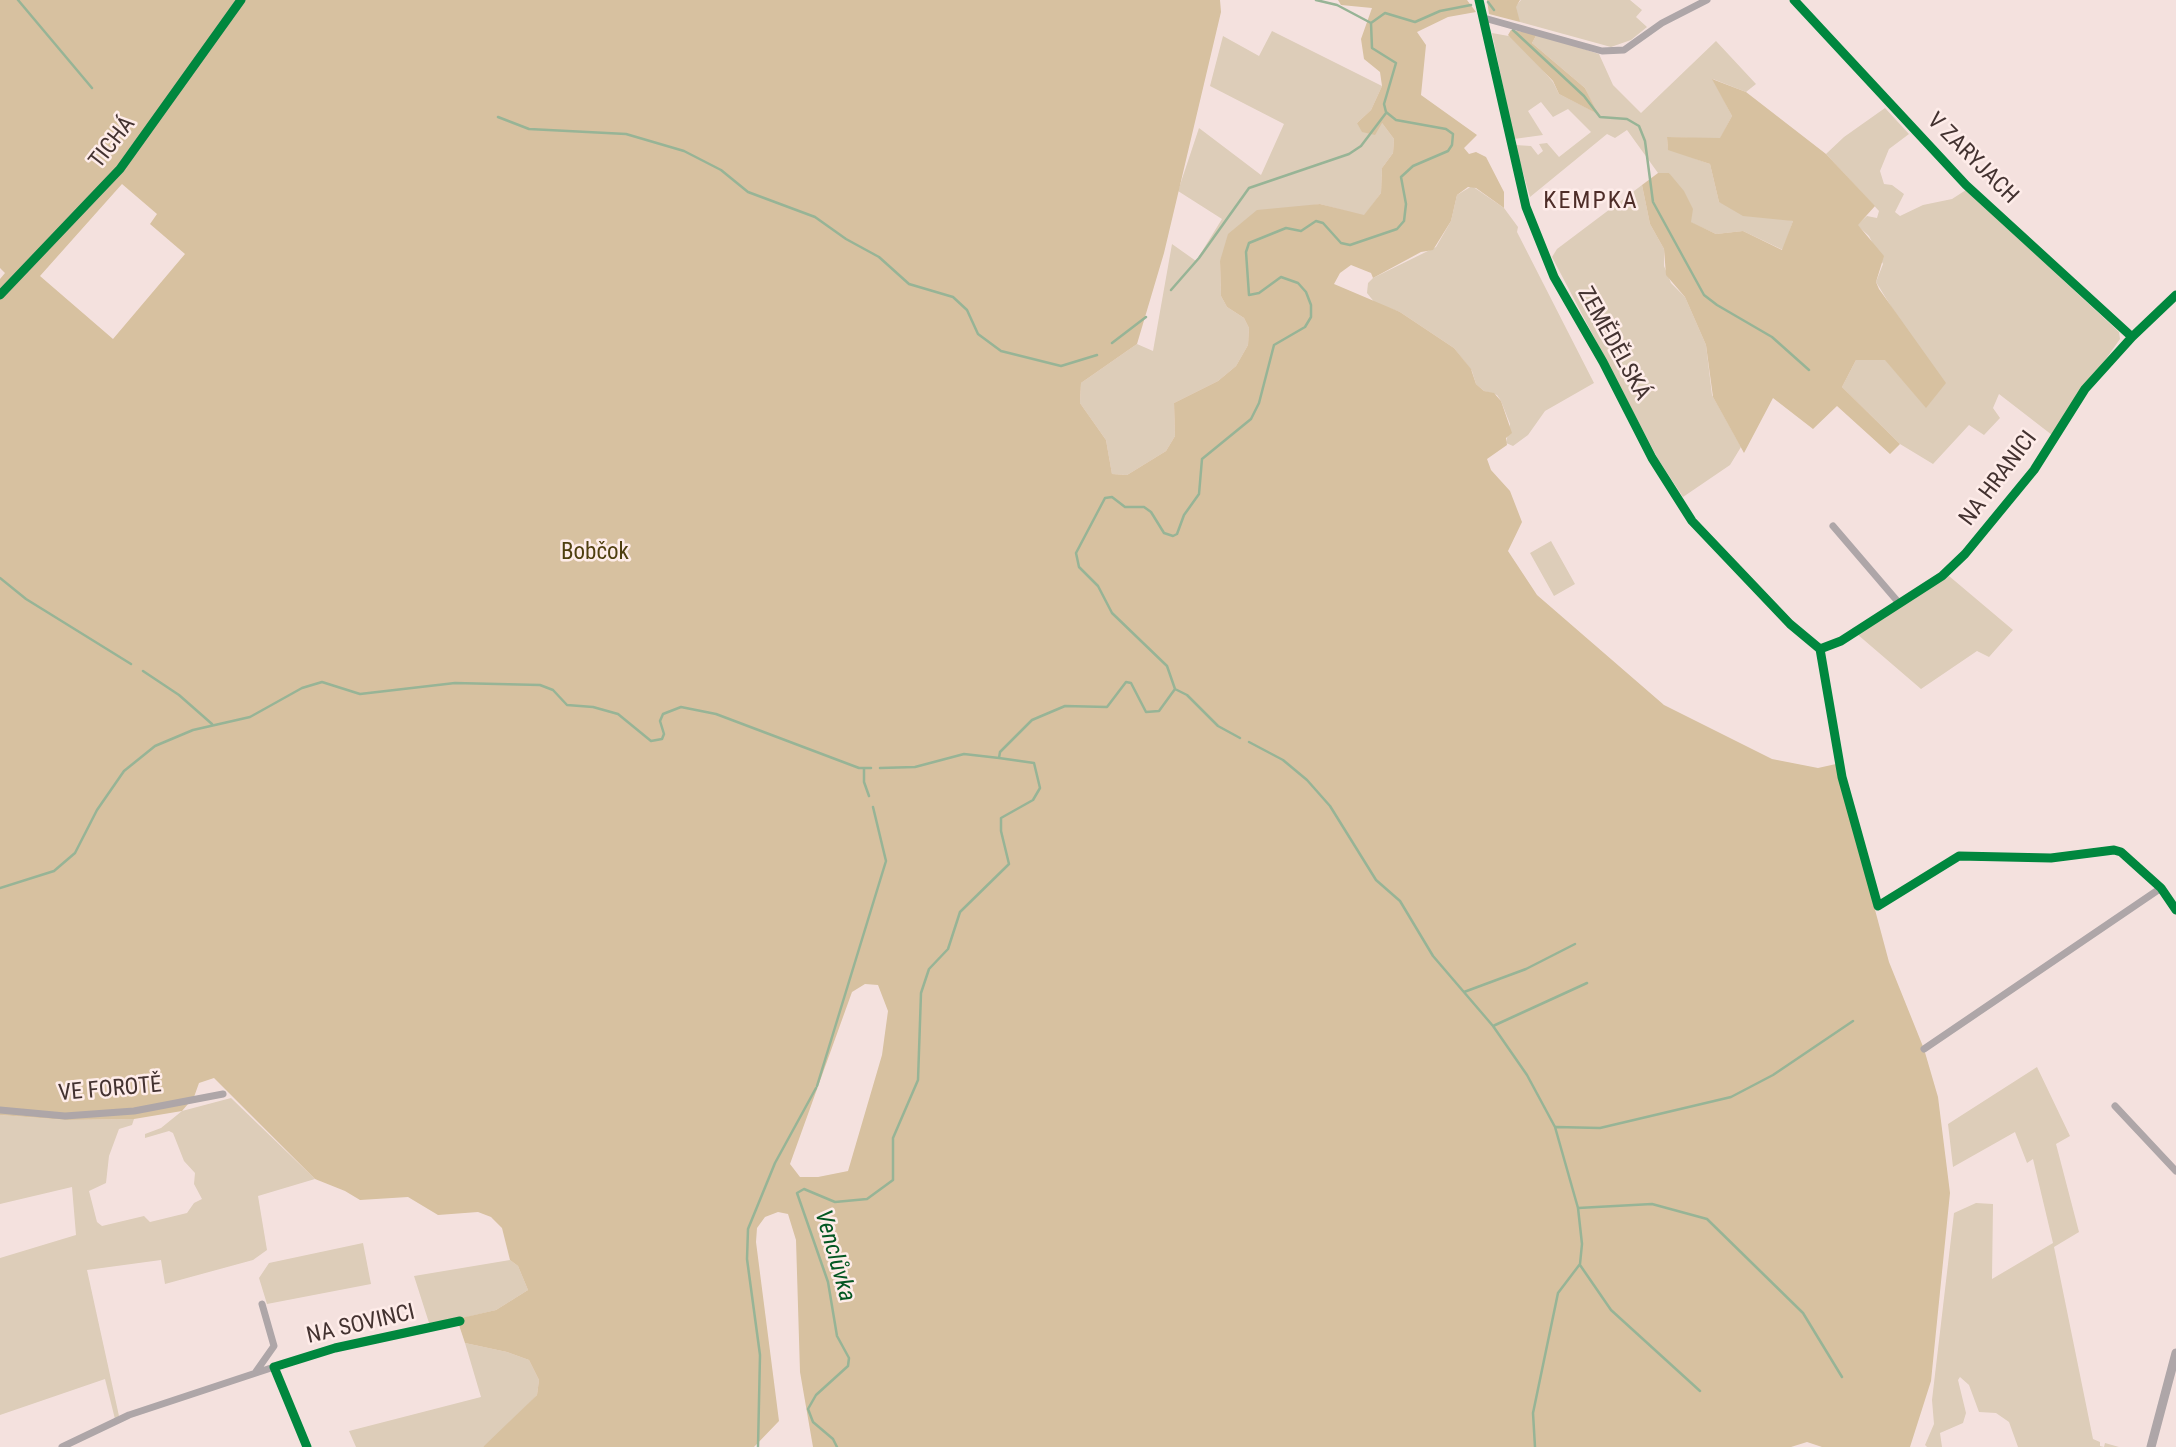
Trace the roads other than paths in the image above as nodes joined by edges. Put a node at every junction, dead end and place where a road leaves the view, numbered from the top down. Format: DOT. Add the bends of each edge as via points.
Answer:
graph roads {
  1 [pos="241,0"];
  2 [pos="1479,0"];
  3 [pos="1707,0"];
  4 [pos="1794,0"];
  5 [pos="1484,18"];
  6 [pos="0,295"];
  7 [pos="2176,295"];
  8 [pos="2132,337"];
  9 [pos="1833,526"];
  10 [pos="1899,603"];
  11 [pos="1820,649"];
  12 [pos="2161,888"];
  13 [pos="2176,911"];
  14 [pos="1924,1049"];
  15 [pos="223,1094"];
  16 [pos="2115,1106"];
  17 [pos="0,1110"];
  18 [pos="2176,1171"];
  19 [pos="262,1304"];
  20 [pos="460,1321"];
  21 [pos="2176,1353"];
  22 [pos="274,1367"];
  23 [pos="255,1373"];
  24 [pos="62,1447"];
  25 [pos="307,1447"];
  26 [pos="2151,1447"];
  1 -- 6 [label="street, TICHÁ" via="120,169"];
  2 -- 5 [label="street, ZEMĚDĚLSKÁ"];
  3 -- 5 [label="street" via="1623,50 1602,51"];
  4 -- 8 [label="street, V ZARYJACH" via="1966,185"];
  5 -- 11 [label="street, ZEMĚDĚLSKÁ" via="1527,207 1554,277 1652,458 1692,521 1790,624"];
  7 -- 8 [label="street, NA HRANICI"];
  8 -- 10 [label="street, NA HRANICI" via="2085,389 2034,470 1965,554 1942,576"];
  9 -- 10 [label="street"];
  10 -- 11 [label="street, NA HRANICI"];
  11 -- 12 [label="street" via="1842,777 1878,906 1959,856 2051,858 2114,850"];
  12 -- 13 [label="street"];
  12 -- 14 [label="street"];
  15 -- 17 [label="street, VE FOROTĚ" via="134,1111 65,1116"];
  16 -- 18 [label="street"];
  19 -- 23 [label="street, NA SOVINCI" via="274,1346"];
  20 -- 22 [label="street, NA SOVINCI"];
  21 -- 26 [label="street"];
  22 -- 23 [label="street, NA SOVINCI"];
  22 -- 25 [label="street"];
  23 -- 24 [label="street, NA SOVINCI" via="137,1412"];
}
